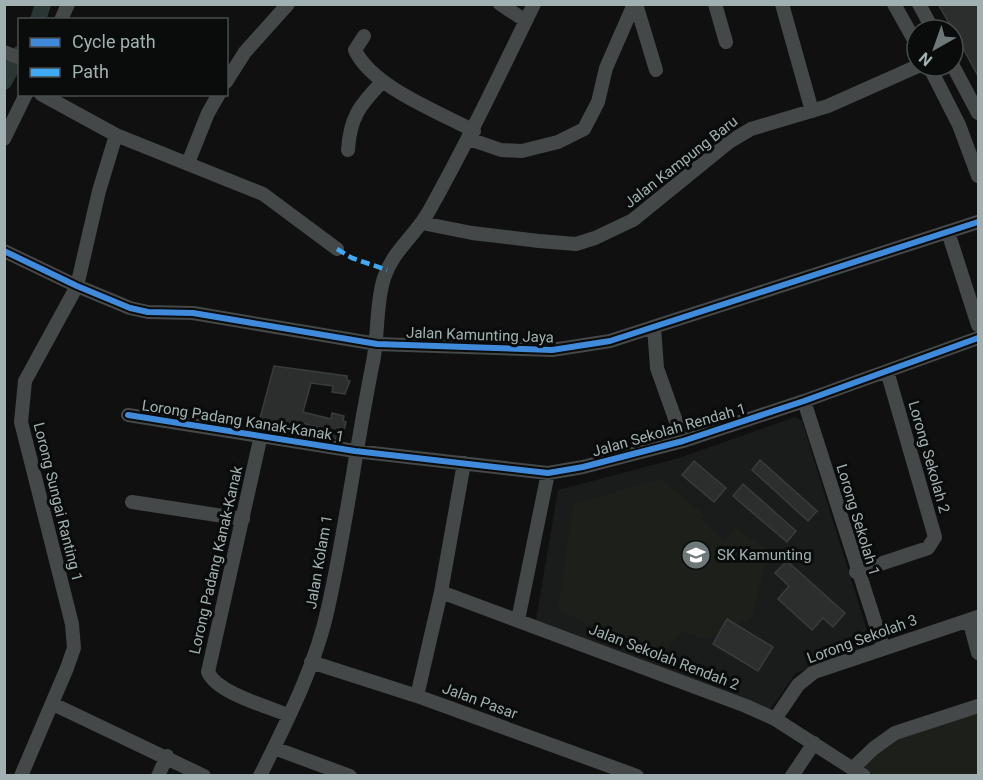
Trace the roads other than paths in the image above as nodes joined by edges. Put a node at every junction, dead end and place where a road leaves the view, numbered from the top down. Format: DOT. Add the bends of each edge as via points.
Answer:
graph roads {
  1 [pos="68,4"];
  2 [pos="288,4"];
  3 [pos="500,4"];
  4 [pos="534,4"];
  5 [pos="635,4"];
  6 [pos="715,4"];
  7 [pos="782,4"];
  8 [pos="894,4"];
  9 [pos="919,4"];
  10 [pos="62,18"];
  11 [pos="927,18"];
  12 [pos="526,21"];
  13 [pos="905,24"];
  14 [pos="364,36"];
  15 [pos="726,42"];
  16 [pos="656,70"];
  17 [pos="905,72"];
  18 [pos="935,78"];
  19 [pos="959,78"];
  20 [pos="228,79"];
  21 [pos="382,81"];
  22 [pos="25,96"];
  23 [pos="45,96"];
  24 [pos="218,96"];
  25 [pos="812,111"];
  26 [pos="978,113"];
  27 [pos="978,118"];
  28 [pos="958,125"];
  29 [pos="116,135"];
  30 [pos="472,135"];
  31 [pos="4,139"];
  32 [pos="348,150"];
  33 [pos="188,164"];
  34 [pos="978,176"];
  35 [pos="978,222"];
  36 [pos="422,223"];
  37 [pos="948,232"];
  38 [pos="337,249"];
  39 [pos="4,251"];
  40 [pos="77,285"];
  41 [pos="978,326"];
  42 [pos="654,327"];
  43 [pos="978,338"];
  44 [pos="377,344"];
  45 [pos="887,371"];
  46 [pos="804,401"];
  47 [pos="128,415"];
  48 [pos="261,435"];
  49 [pos="683,441"];
  50 [pos="355,452"];
  51 [pos="464,463"];
  52 [pos="548,473"];
  53 [pos="132,502"];
  54 [pos="243,519"];
  55 [pos="856,572"];
  56 [pos="441,592"];
  57 [pos="974,619"];
  58 [pos="518,620"];
  59 [pos="883,647"];
  60 [pos="978,653"];
  61 [pos="311,662"];
  62 [pos="417,696"];
  63 [pos="53,704"];
  64 [pos="978,706"];
  65 [pos="288,715"];
  66 [pos="775,719"];
  67 [pos="814,743"];
  68 [pos="274,748"];
  69 [pos="167,756"];
  70 [pos="858,772"];
  71 [pos="21,776"];
  72 [pos="158,776"];
  73 [pos="204,776"];
  74 [pos="260,776"];
  75 [pos="350,776"];
  76 [pos="637,776"];
  77 [pos="792,776"];
  1 -- 10 [label="street"];
  2 -- 20 [label="street" via="245,52"];
  3 -- 12 [label="street"];
  4 -- 12 [label="street, Jalan Kolam 1"];
  5 -- 16 [label="street"];
  5 -- 30 [label="street" via="606,68 596,109 584,129 558,142 522,151 501,150"];
  6 -- 15 [label="street"];
  7 -- 25 [label="street"];
  8 -- 13 [label="street"];
  9 -- 11 [label="street"];
  12 -- 30 [label="street, Jalan Kolam 1"];
  14 -- 21 [label="street" via="356,50 359,59"];
  17 -- 25 [label="street, Jalan Kampung Baru"];
  18 -- 28 [label="street"];
  19 -- 26 [label="street"];
  21 -- 30 [label="street"];
  21 -- 32 [label="street" via="352,120"];
  22 -- 31 [label="street"];
  23 -- 29 [label="street"];
  24 -- 33 [label="street"];
  25 -- 36 [label="street, Jalan Kampung Baru" via="751,129 729,142 633,220 576,244 472,233"];
  27 -- 28 [label="street"];
  28 -- 34 [label="street"];
  29 -- 33 [label="street"];
  29 -- 40 [label="street, Lorong Sungai Ranting 1"];
  30 -- 36 [label="street, Jalan Kolam 1"];
  33 -- 38 [label="street" via="263,194"];
  35 -- 37 [label="street, Jalan Kamunting Jaya"];
  36 -- 44 [label="street, Jalan Kolam 1" via="403,243 384,279"];
  37 -- 41 [label="street"];
  37 -- 42 [label="street, Jalan Kamunting Jaya"];
  39 -- 40 [label="street, Jalan Kamunting Jaya"];
  40 -- 44 [label="street, Jalan Kamunting Jaya" via="148,312 193,313"];
  40 -- 63 [label="street, Lorong Sungai Ranting 1" via="25,381 21,405 21,422 72,624 74,648"];
  42 -- 44 [label="street, Jalan Kamunting Jaya" via="610,341 552,350"];
  42 -- 49 [label="street" via="657,368"];
  43 -- 45 [label="street, Jalan Sekolah Rendah 1"];
  44 -- 50 [label="street, Jalan Kolam 1"];
  45 -- 46 [label="street, Jalan Sekolah Rendah 1"];
  45 -- 55 [label="street, Lorong Sekolah 2" via="935,537 928,548"];
  46 -- 49 [label="street, Jalan Sekolah Rendah 1"];
  46 -- 55 [label="street, Lorong Sekolah 1"];
  47 -- 48 [label="street, Lorong Padang Kanak-Kanak 1"];
  48 -- 50 [label="street, Lorong Padang Kanak-Kanak 1"];
  48 -- 54 [label="street, Lorong Padang Kanak-Kanak"];
  49 -- 52 [label="street, Jalan Sekolah Rendah 1"];
  50 -- 51 [label="street, Jalan Sekolah Rendah 1"];
  50 -- 61 [label="street, Jalan Kolam 1" via="328,609"];
  51 -- 52 [label="street, Jalan Sekolah Rendah 1"];
  51 -- 56 [label="street"];
  52 -- 58 [label="street"];
  53 -- 54 [label="street"];
  54 -- 65 [label="street, Lorong Padang Kanak-Kanak" via="208,672 211,680 226,690"];
  55 -- 59 [label="street, Lorong Sekolah 1"];
  56 -- 58 [label="street, Jalan Sekolah Rendah 2"];
  56 -- 62 [label="street"];
  57 -- 59 [label="street, Lorong Sekolah 3"];
  57 -- 60 [label="street"];
  58 -- 66 [label="street, Jalan Sekolah Rendah 2"];
  59 -- 66 [label="street, Lorong Sekolah 3" via="806,677"];
  61 -- 62 [label="street, Jalan Pasar"];
  61 -- 65 [label="street, Jalan Kolam 1"];
  62 -- 76 [label="street, Jalan Pasar"];
  63 -- 69 [label="street"];
  63 -- 71 [label="street, Lorong Sungai Ranting 1"];
  64 -- 70 [label="street" via="895,733 874,748"];
  65 -- 68 [label="street, Jalan Kolam 1"];
  66 -- 67 [label="street, Jalan Sekolah Rendah 2"];
  67 -- 70 [label="street, Jalan Sekolah Rendah 2"];
  67 -- 77 [label="street"];
  68 -- 74 [label="street, Jalan Kolam 1"];
  68 -- 75 [label="street"];
  69 -- 72 [label="street"];
  69 -- 73 [label="street"];
}
